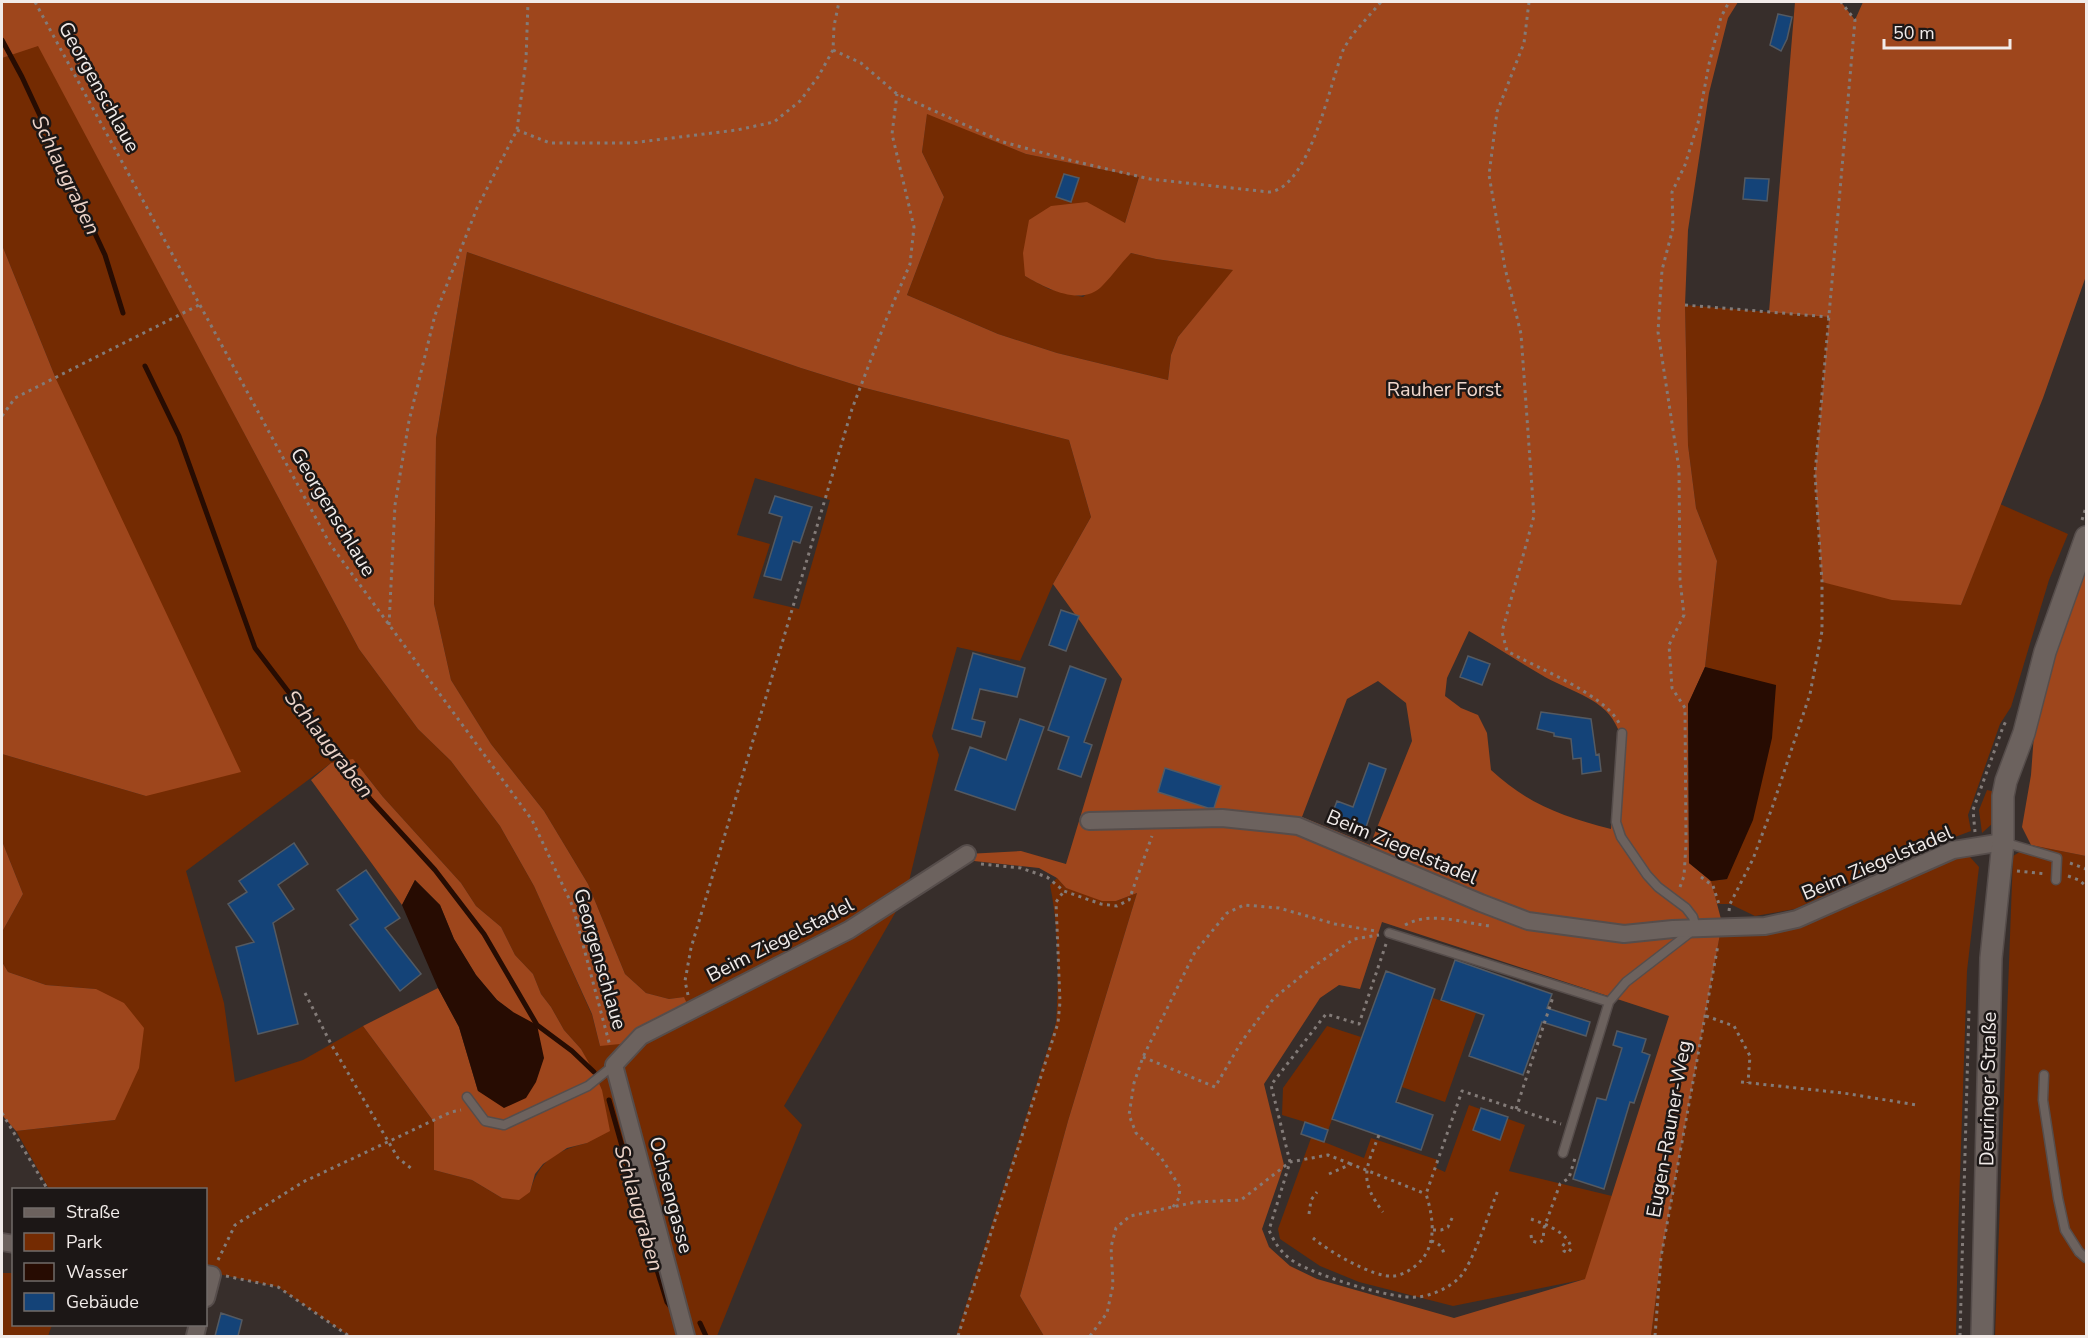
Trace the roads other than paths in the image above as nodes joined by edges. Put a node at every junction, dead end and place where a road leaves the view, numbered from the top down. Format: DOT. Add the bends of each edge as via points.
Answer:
graph roads {
  1 [pos="2086,537"];
  2 [pos="1622,733"];
  3 [pos="1089,821"];
  4 [pos="2003,842"];
  5 [pos="968,854"];
  6 [pos="2056,880"];
  7 [pos="1695,928"];
  8 [pos="1389,933"];
  9 [pos="1609,1002"];
  10 [pos="614,1065"];
  11 [pos="2044,1075"];
  12 [pos="467,1097"];
  13 [pos="1563,1153"];
  14 [pos="2086,1258"];
  15 [pos="209,1274"];
  16 [pos="207,1290"];
  17 [pos="686,1336"];
  18 [pos="1982,1336"];
  1 -- 4 [label="street, Deuringer Straße" via="2045,652 2024,733 2018,790"];
  2 -- 7 [label="lane" via="1616,822 1621,837 1647,875 1693,917"];
  3 -- 7 [label="street, Beim Ziegelstadel" via="1222,818 1298,826 1528,921 1624,934"];
  4 -- 6 [label="lane" via="2057,858"];
  4 -- 7 [label="street, Beim Ziegelstadel" via="1953,850 1797,919 1765,926"];
  4 -- 18 [label="street, Deuringer Straße" via="1991,958"];
  5 -- 10 [label="street, Beim Ziegelstadel" via="849,930 641,1036"];
  7 -- 9 [label="lane" via="1626,982"];
  8 -- 9 [label="lane"];
  9 -- 13 [label="lane"];
  10 -- 12 [label="lane" via="588,1086 504,1125 485,1121"];
  10 -- 17 [label="street, Ochsengasse"];
  11 -- 14 [label="lane" via="2043,1100 2058,1198 2066,1230"];
  15 -- 16 [label="street"];
}
